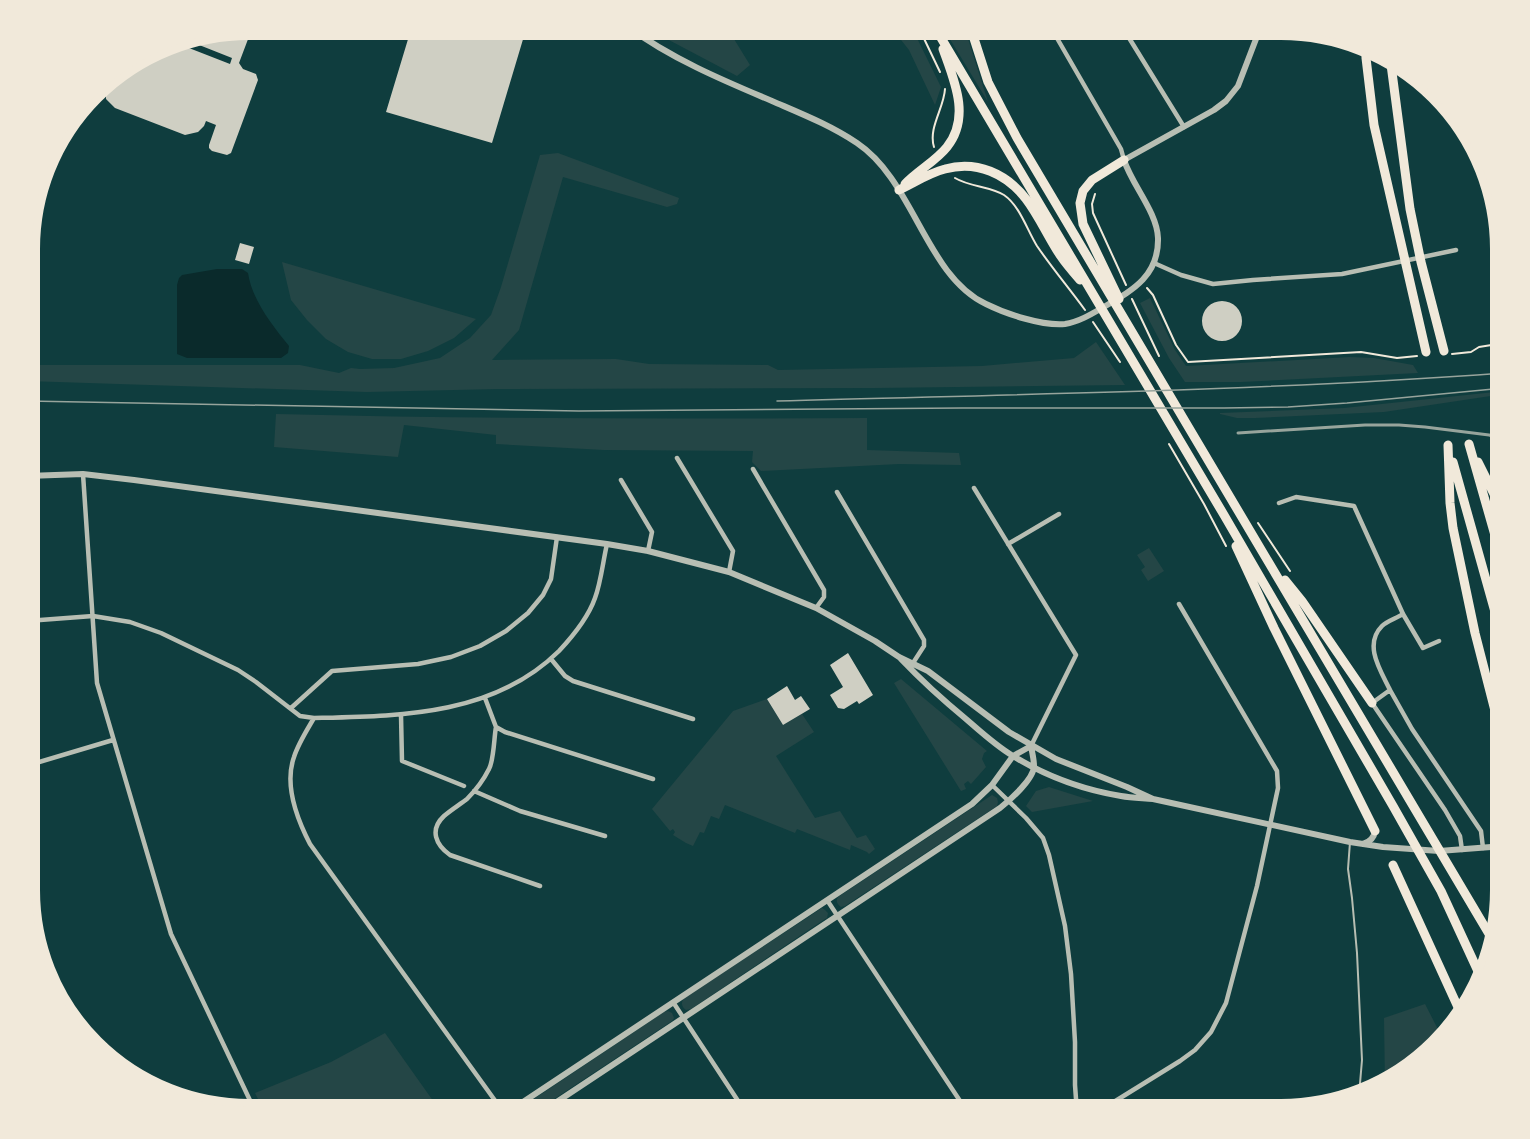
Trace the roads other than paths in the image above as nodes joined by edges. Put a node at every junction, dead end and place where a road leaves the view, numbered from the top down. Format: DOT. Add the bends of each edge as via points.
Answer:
graph roads {
  1 [pos="641,36"];
  2 [pos="939,36"];
  3 [pos="941,36"];
  4 [pos="973,36"];
  5 [pos="1056,36"];
  6 [pos="1128,36"];
  7 [pos="1257,36"];
  8 [pos="1364,53"];
  9 [pos="1366,54"];
  10 [pos="1366,58"];
  11 [pos="1391,68"];
  12 [pos="1184,127"];
  13 [pos="1124,160"];
  14 [pos="899,190"];
  15 [pos="1456,250"];
  16 [pos="1154,263"];
  17 [pos="1098,301"];
  18 [pos="1141,347"];
  19 [pos="1444,351"];
  20 [pos="1426,352"];
  21 [pos="677,458"];
  22 [pos="753,469"];
  23 [pos="83,474"];
  24 [pos="36,476"];
  25 [pos="621,480"];
  26 [pos="974,488"];
  27 [pos="837,492"];
  28 [pos="1494,494"];
  29 [pos="1279,503"];
  30 [pos="1059,514"];
  31 [pos="1224,515"];
  32 [pos="1494,532"];
  33 [pos="557,537"];
  34 [pos="607,544"];
  35 [pos="1008,544"];
  36 [pos="648,551"];
  37 [pos="1264,554"];
  38 [pos="729,572"];
  39 [pos="1179,604"];
  40 [pos="816,608"];
  41 [pos="1494,608"];
  42 [pos="1403,614"];
  43 [pos="93,616"];
  44 [pos="36,620"];
  45 [pos="1439,641"];
  46 [pos="899,657"];
  47 [pos="551,659"];
  48 [pos="913,663"];
  49 [pos="1390,690"];
  50 [pos="485,698"];
  51 [pos="1372,703"];
  52 [pos="1494,707"];
  53 [pos="291,708"];
  54 [pos="401,715"];
  55 [pos="314,718"];
  56 [pos="693,719"];
  57 [pos="496,727"];
  58 [pos="113,740"];
  59 [pos="1031,746"];
  60 [pos="1013,756"];
  61 [pos="36,763"];
  62 [pos="1034,768"];
  63 [pos="653,779"];
  64 [pos="992,785"];
  65 [pos="465,786"];
  66 [pos="474,790"];
  67 [pos="1153,799"];
  68 [pos="1008,801"];
  69 [pos="1271,825"];
  70 [pos="1375,831"];
  71 [pos="605,836"];
  72 [pos="1350,842"];
  73 [pos="1362,844"];
  74 [pos="1383,847"];
  75 [pos="1494,847"];
  76 [pos="1483,848"];
  77 [pos="1396,849"];
  78 [pos="1461,850"];
  79 [pos="1393,865"];
  80 [pos="540,886"];
  81 [pos="827,900"];
  82 [pos="837,916"];
  83 [pos="1489,934"];
  84 [pos="1478,971"];
  85 [pos="673,1002"];
  86 [pos="1458,1008"];
  87 [pos="683,1018"];
  88 [pos="1360,1088"];
  89 [pos="251,1103"];
  90 [pos="494,1103"];
  91 [pos="522,1103"];
  92 [pos="555,1103"];
  93 [pos="739,1103"];
  94 [pos="961,1103"];
  95 [pos="1078,1103"];
  96 [pos="1112,1103"];
  1 -- 14 [label="street" via="722,80 828,125 873,156"];
  2 -- 14 [label="highway" via="956,84 959,119 948,147"];
  3 -- 17 [label="highway"];
  4 -- 18 [label="highway" via="988,82 1017,138"];
  5 -- 13 [label="street"];
  6 -- 12 [label="street"];
  7 -- 12 [label="street" via="1238,86 1226,101"];
  8 -- 10 [label="highway"];
  9 -- 10 [label="highway"];
  10 -- 20 [label="highway" via="1374,125"];
  11 -- 19 [label="highway" via="1410,209"];
  12 -- 13 [label="street"];
  13 -- 16 [label="street" via="1158,232"];
  13 -- 18 [label="highway" via="1092,180 1083,191 1080,209 1083,224"];
  14 -- 16 [label="street" via="952,277 969,294 995,308 1039,321 1066,324 1079,320 1136,287"];
  14 -- 17 [label="highway" via="946,168 980,167 997,174 1027,200 1061,257"];
  15 -- 16 [label="street" via="1342,274 1212,284"];
  17 -- 31 [label="highway"];
  18 -- 37 [label="highway"];
  21 -- 38 [label="street" via="733,551"];
  22 -- 40 [label="street" via="824,590"];
  23 -- 24 [label="street"];
  23 -- 33 [label="street"];
  23 -- 43 [label="street"];
  25 -- 36 [label="street" via="652,532"];
  26 -- 35 [label="street"];
  27 -- 48 [label="street" via="924,640"];
  28 -- 32 [label="highway" via="1469,444"];
  29 -- 42 [label="street" via="1296,497 1354,506"];
  30 -- 35 [label="street"];
  31 -- 70 [label="highway" via="1246,570"];
  31 -- 84 [label="highway" via="1441,891"];
  33 -- 34 [label="street"];
  33 -- 53 [label="street" via="551,579 543,595 506,631 451,657 418,664 332,671"];
  34 -- 36 [label="street"];
  34 -- 47 [label="street" via="589,612"];
  35 -- 59 [label="street" via="1076,655"];
  36 -- 38 [label="street"];
  37 -- 51 [label="highway" via="1302,601"];
  37 -- 83 [label="highway"];
  38 -- 40 [label="street"];
  39 -- 69 [label="street" via="1277,771"];
  40 -- 46 [label="street"];
  41 -- 52 [label="highway" via="1448,445 1453,528"];
  42 -- 45 [label="street" via="1423,648"];
  42 -- 49 [label="street" via="1382,626 1373,640 1374,654"];
  43 -- 44 [label="street"];
  43 -- 53 [label="street" via="130,622 161,633 238,670"];
  43 -- 58 [label="street" via="98,683"];
  46 -- 48 [label="street"];
  46 -- 60 [label="street" via="960,715"];
  47 -- 50 [label="street"];
  47 -- 56 [label="street" via="573,681"];
  48 -- 59 [label="street"];
  49 -- 51 [label="street"];
  49 -- 76 [label="street" via="1481,831"];
  50 -- 54 [label="street"];
  50 -- 57 [label="street"];
  51 -- 78 [label="street" via="1445,810 1460,836"];
  53 -- 55 [label="street" via="300,716"];
  54 -- 55 [label="street"];
  54 -- 65 [label="street" via="402,761"];
  55 -- 90 [label="street" via="293,757 293,801 299,822 310,844"];
  57 -- 63 [label="street"];
  57 -- 66 [label="street" via="490,767"];
  58 -- 61 [label="street"];
  58 -- 89 [label="street" via="171,934"];
  59 -- 60 [label="street"];
  59 -- 62 [label="street"];
  59 -- 67 [label="street"];
  60 -- 62 [label="street"];
  60 -- 64 [label="street"];
  62 -- 67 [label="street" via="1097,791"];
  62 -- 68 [label="street"];
  64 -- 68 [label="street"];
  64 -- 81 [label="street" via="972,804"];
  66 -- 71 [label="street" via="520,811"];
  66 -- 80 [label="street" via="437,825 436,841 441,849"];
  67 -- 69 [label="street"];
  68 -- 82 [label="street"];
  68 -- 95 [label="street" via="1043,838 1049,855 1071,974"];
  69 -- 72 [label="street"];
  69 -- 96 [label="street" via="1226,1003 1211,1032 1180,1061"];
  70 -- 73 [label="street" via="1375,836"];
  70 -- 74 [label="street"];
  72 -- 73 [label="street"];
  72 -- 88 [label="lane" via="1347,869 1357,953"];
  73 -- 74 [label="street"];
  74 -- 77 [label="street"];
  75 -- 76 [label="street"];
  76 -- 78 [label="street"];
  77 -- 78 [label="street"];
  77 -- 79 [label="street"];
  79 -- 86 [label="highway"];
  81 -- 82 [label="street"];
  81 -- 85 [label="street"];
  82 -- 87 [label="street"];
  82 -- 94 [label="street"];
  85 -- 87 [label="street"];
  85 -- 91 [label="street"];
  87 -- 92 [label="street"];
  87 -- 93 [label="street"];
}
